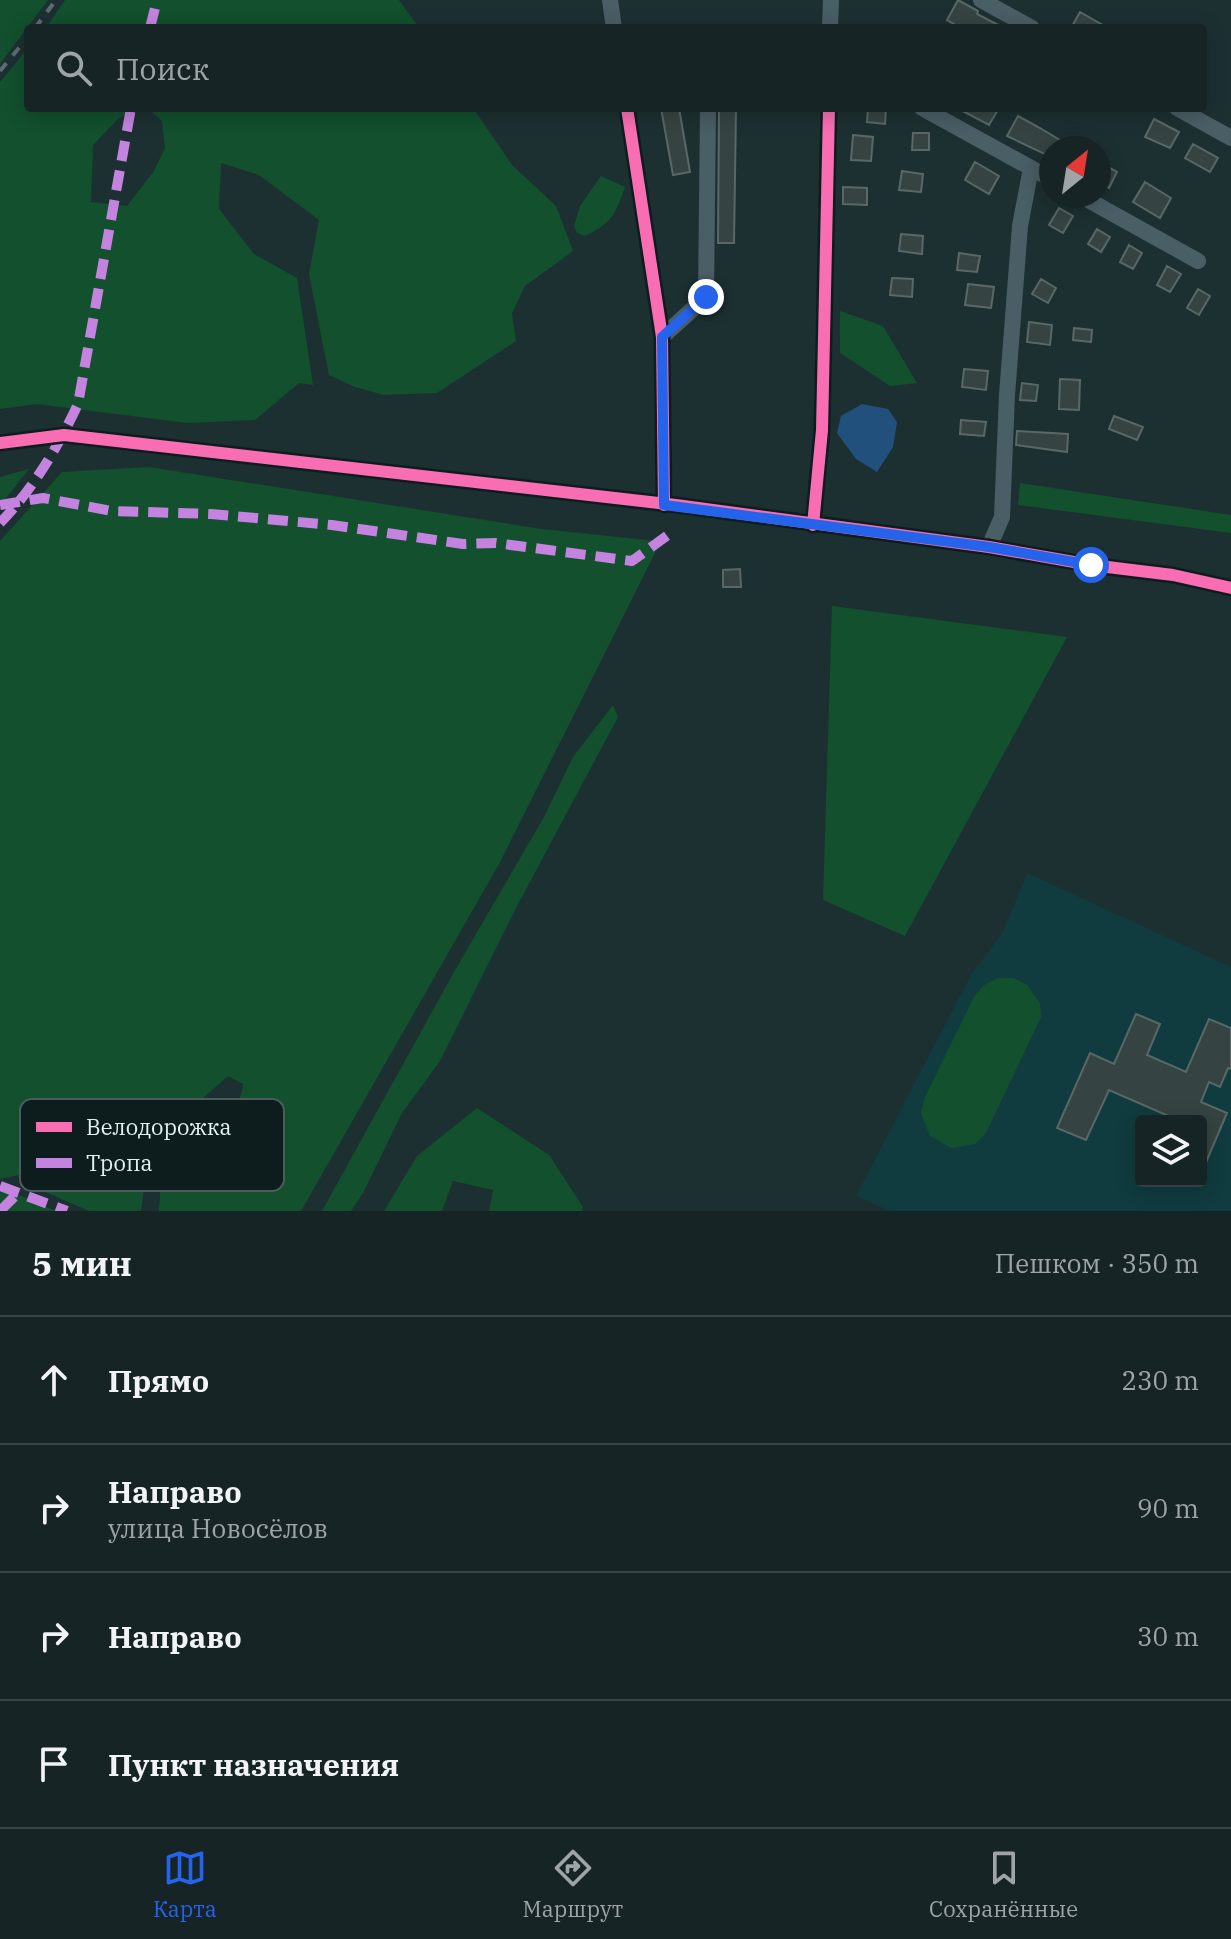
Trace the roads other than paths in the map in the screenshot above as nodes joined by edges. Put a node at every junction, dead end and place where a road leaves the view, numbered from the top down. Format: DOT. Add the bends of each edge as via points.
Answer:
graph roads {
  1 [pos="610,0"];
  2 [pos="831,0"];
  3 [pos="981,0"];
  4 [pos="613,24"];
  5 [pos="830,24"];
  6 [pos="1025,24"];
  7 [pos="628,112"];
  8 [pos="708,112"];
  9 [pos="829,112"];
  10 [pos="929,112"];
  11 [pos="1184,112"];
  12 [pos="1231,138"];
  13 [pos="1031,168"];
  14 [pos="1039,172"];
  15 [pos="1103,208"];
  16 [pos="1198,261"];
  17 [pos="662,337"];
  18 [pos="0,443"];
  19 [pos="664,505"];
  20 [pos="813,525"];
  21 [pos="989,547"];
  22 [pos="1231,588"];
  1 -- 4 [label="street"];
  2 -- 5 [label="street"];
  3 -- 6 [label="street"];
  7 -- 17 [label="street"];
  8 -- 17 [label="street" via="706,297"];
  9 -- 20 [label="street" via="822,430"];
  10 -- 13 [label="street"];
  11 -- 12 [label="street"];
  13 -- 14 [label="street"];
  13 -- 21 [label="street" via="1020,226 1002,517"];
  15 -- 16 [label="street"];
  17 -- 19 [label="street"];
  18 -- 19 [label="street" via="64,435"];
  19 -- 20 [label="street"];
  20 -- 21 [label="street"];
  21 -- 22 [label="street"];
}
